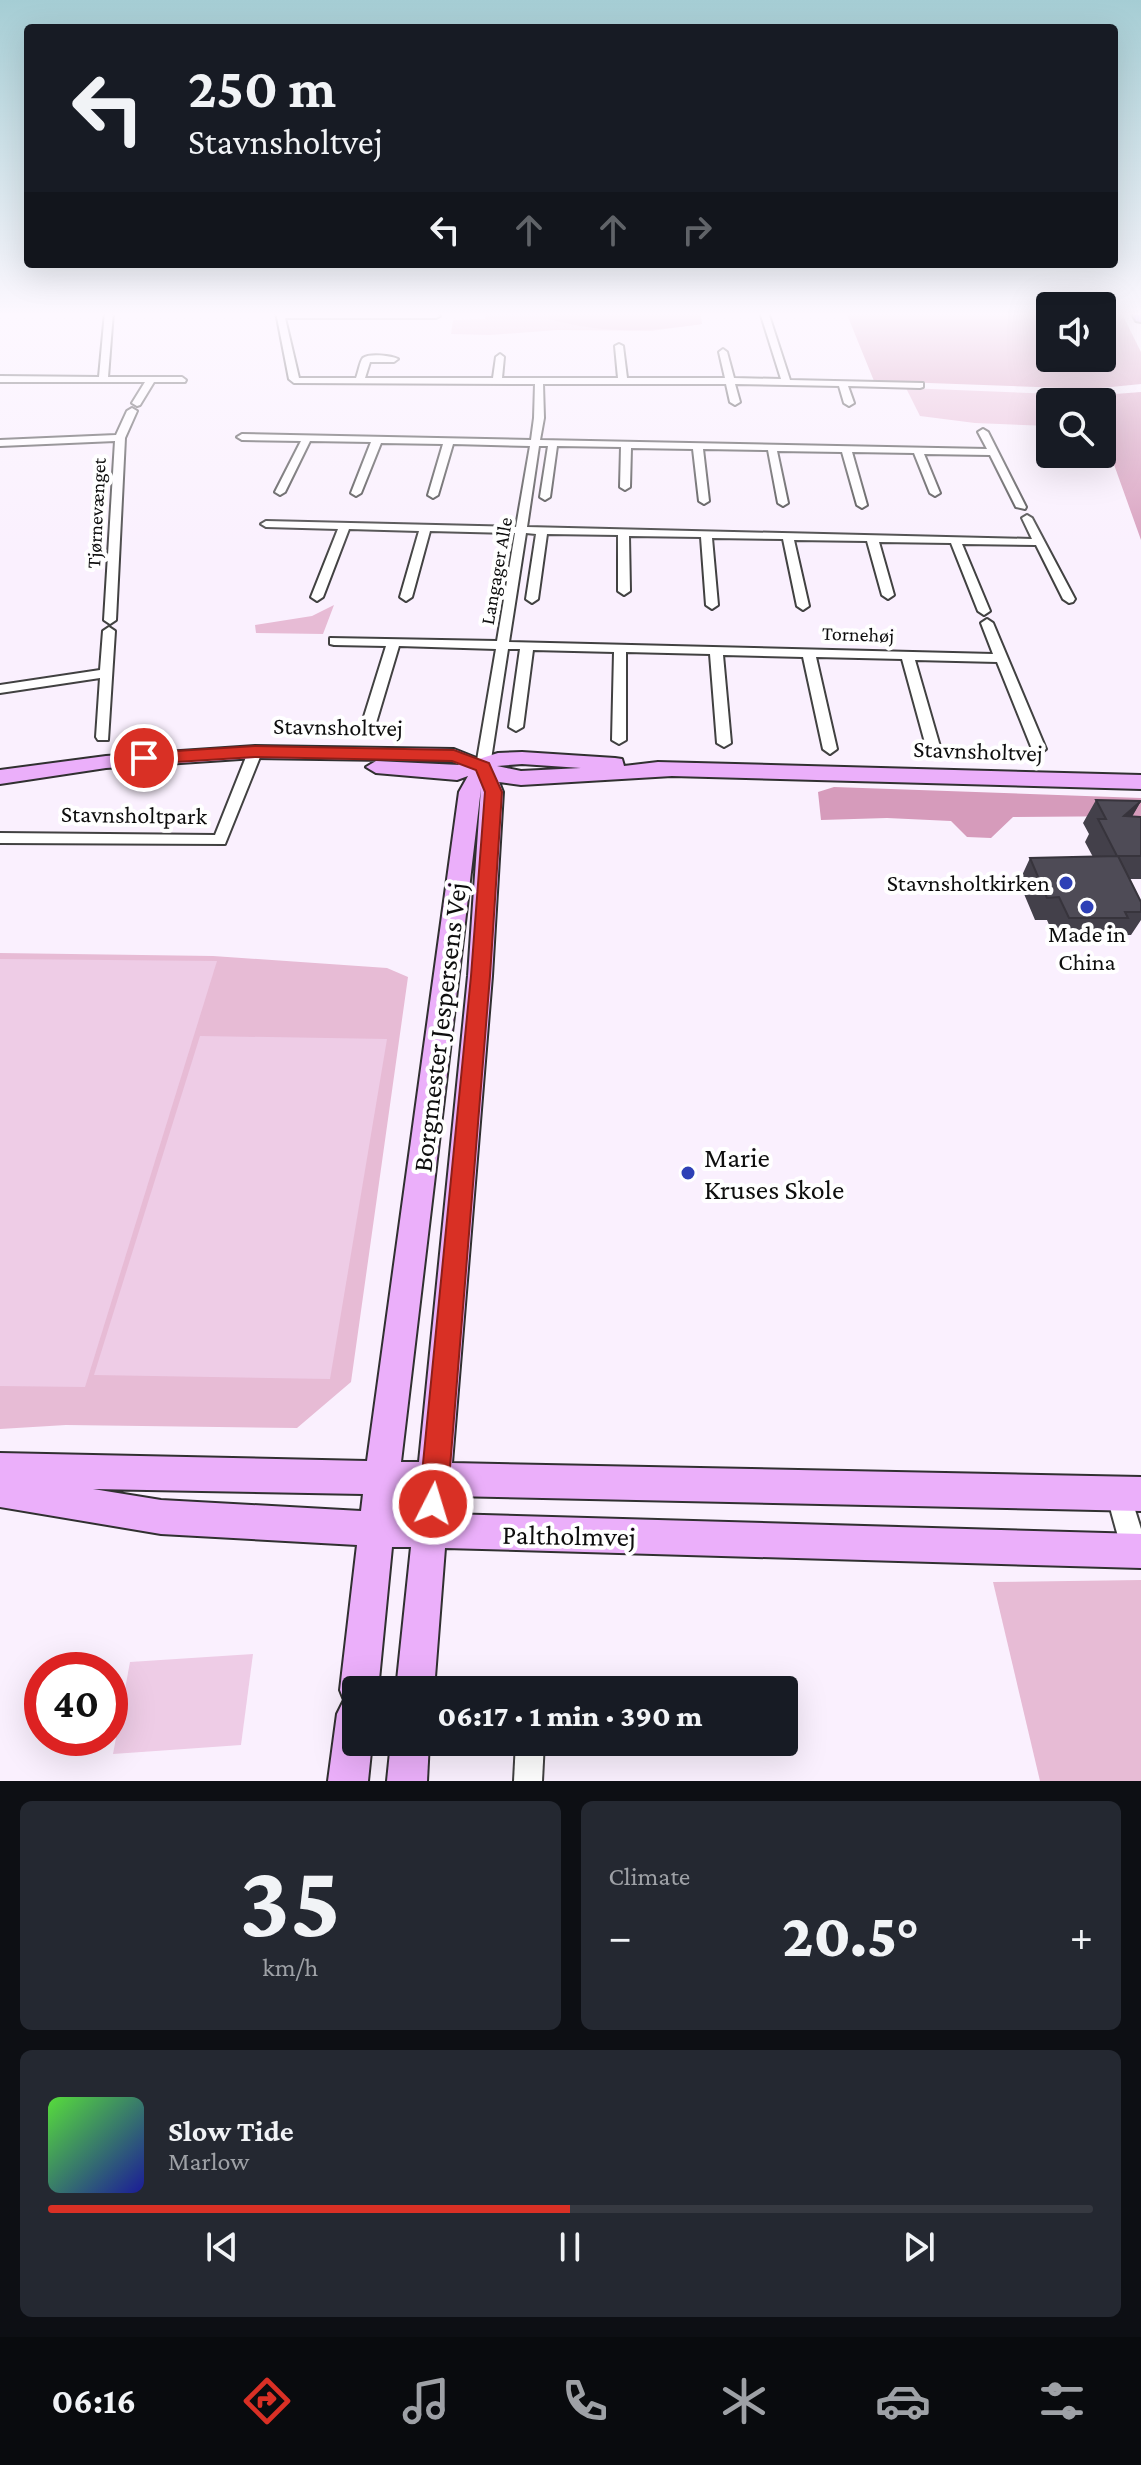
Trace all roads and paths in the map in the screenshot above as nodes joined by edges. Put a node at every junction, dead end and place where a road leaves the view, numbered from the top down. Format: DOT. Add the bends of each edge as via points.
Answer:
graph roads {
  1 [pos="142,395"];
  2 [pos="539,395"];
  3 [pos="734,395"];
  4 [pos="847,395"];
  5 [pos="735,402"];
  6 [pos="849,403"];
  7 [pos="983,432"];
  8 [pos="242,437"];
  9 [pos="120,438"];
  10 [pos="307,438"];
  11 [pos="377,440"];
  12 [pos="449,441"];
  13 [pos="0,443"];
  14 [pos="535,443"];
  15 [pos="553,443"];
  16 [pos="626,445"];
  17 [pos="698,446"];
  18 [pos="772,448"];
  19 [pos="846,449"];
  20 [pos="918,451"];
  21 [pos="993,452"];
  22 [pos="625,487"];
  23 [pos="280,492"];
  24 [pos="356,493"];
  25 [pos="935,493"];
  26 [pos="433,495"];
  27 [pos="545,497"];
  28 [pos="704,501"];
  29 [pos="783,503"];
  30 [pos="862,505"];
  31 [pos="266,524"];
  32 [pos="345,526"];
  33 [pos="425,528"];
  34 [pos="522,530"];
  35 [pos="542,531"];
  36 [pos="623,533"];
  37 [pos="706,535"];
  38 [pos="788,536"];
  39 [pos="872,538"];
  40 [pos="955,540"];
  41 [pos="1039,542"];
  42 [pos="624,591"];
  43 [pos="888,595"];
  44 [pos="317,597"];
  45 [pos="406,597"];
  46 [pos="532,599"];
  47 [pos="1069,599"];
  48 [pos="712,605"];
  49 [pos="803,606"];
  50 [pos="334,641"];
  51 [pos="394,642"];
  52 [pos="502,645"];
  53 [pos="527,646"];
  54 [pos="620,648"];
  55 [pos="716,650"];
  56 [pos="809,653"];
  57 [pos="907,655"];
  58 [pos="1002,658"];
  59 [pos="107,673"];
  60 [pos="0,689"];
  61 [pos="369,723"];
  62 [pos="516,727"];
  63 [pos="103,737"];
  64 [pos="619,740"];
  65 [pos="724,743"];
  66 [pos="830,749"];
  67 [pos="1039,749"];
  68 [pos="934,750"];
  69 [pos="252,758"];
  70 [pos="483,766"];
  71 [pos="670,770"];
  72 [pos="0,777"];
  73 [pos="1141,782"];
  74 [pos="0,785"];
  75 [pos="0,838"];
  76 [pos="0,1470"];
  77 [pos="382,1477"];
  78 [pos="435,1477"];
  79 [pos="0,1490"];
  80 [pos="1130,1494"];
  81 [pos="377,1529"];
  82 [pos="430,1532"];
  83 [pos="1138,1551"];
  84 [pos="361,1676"];
  85 [pos="416,1676"];
  86 [pos="351,1756"];
  87 [pos="409,1756"];
  88 [pos="529,1756"];
  89 [pos="348,1781"];
  90 [pos="407,1781"];
  91 [pos="528,1781"];
  1 -- 9 [label="street, Tjørnevænget"];
  2 -- 14 [label="street, Langager Alle"];
  3 -- 5 [label="street"];
  4 -- 6 [label="street"];
  7 -- 21 [label="street"];
  8 -- 10 [label="street"];
  9 -- 13 [label="street"];
  9 -- 59 [label="street, Tjørnevænget"];
  10 -- 11 [label="street"];
  10 -- 23 [label="street"];
  11 -- 12 [label="street"];
  11 -- 24 [label="street"];
  12 -- 14 [label="street"];
  12 -- 26 [label="street"];
  14 -- 15 [label="street"];
  14 -- 34 [label="street, Langager Alle"];
  15 -- 16 [label="street"];
  15 -- 27 [label="street"];
  16 -- 17 [label="street"];
  16 -- 22 [label="street"];
  17 -- 18 [label="street"];
  17 -- 28 [label="street"];
  18 -- 19 [label="street"];
  18 -- 29 [label="street"];
  19 -- 20 [label="street"];
  19 -- 30 [label="street"];
  20 -- 21 [label="street"];
  20 -- 25 [label="street"];
  21 -- 41 [label="street"];
  31 -- 32 [label="street"];
  32 -- 33 [label="street"];
  32 -- 44 [label="street"];
  33 -- 34 [label="street"];
  33 -- 45 [label="street"];
  34 -- 35 [label="street"];
  34 -- 52 [label="street, Langager Alle"];
  35 -- 36 [label="street"];
  35 -- 46 [label="street"];
  36 -- 37 [label="street"];
  36 -- 42 [label="street"];
  37 -- 38 [label="street"];
  37 -- 48 [label="street"];
  38 -- 39 [label="street"];
  38 -- 49 [label="street"];
  39 -- 40 [label="street"];
  39 -- 43 [label="street"];
  40 -- 41 [label="street"];
  40 -- 58 [label="street"];
  41 -- 47 [label="street"];
  50 -- 51 [label="street, Tornehøj"];
  51 -- 52 [label="street, Tornehøj"];
  51 -- 61 [label="street"];
  52 -- 53 [label="street, Tornehøj"];
  52 -- 70 [label="street, Langager Alle"];
  53 -- 54 [label="street, Tornehøj"];
  53 -- 62 [label="street"];
  54 -- 55 [label="street, Tornehøj"];
  54 -- 64 [label="street"];
  55 -- 56 [label="street, Tornehøj"];
  55 -- 65 [label="street"];
  56 -- 57 [label="street, Tornehøj"];
  56 -- 66 [label="street, Tornehøj"];
  57 -- 58 [label="street, Tornehøj"];
  57 -- 68 [label="street, Tornehøj"];
  58 -- 67 [label="street"];
  59 -- 60 [label="street"];
  59 -- 63 [label="street, Tjørnevænget"];
  69 -- 70 [label="street, Stavnsholtvej" via="457,773"];
  69 -- 72 [label="street, Stavnsholtvej" via="131,760"];
  69 -- 74 [label="street, Stavnsholtvej"];
  69 -- 75 [label="street, Stavnsholtpark" via="220,840"];
  70 -- 71 [label="street, Stavnsholtvej"];
  70 -- 71 [label="street, Stavnsholtvej" via="521,778"];
  70 -- 77 [label="street, Borgmester Jespersens Vej" via="469,792"];
  70 -- 78 [label="street, Borgmester Jespersens Vej" via="493,792"];
  71 -- 73 [label="street, Stavnsholtvej"];
  76 -- 77 [label="street"];
  77 -- 78 [label="street"];
  77 -- 81 [label="street, Borgmester Jespersens Vej"];
  78 -- 80 [label="street"];
  78 -- 82 [label="street, Borgmester Jespersens Vej"];
  79 -- 81 [label="street, Paltholmvej" via="161,1517"];
  80 -- 83 [label="street"];
  81 -- 82 [label="street, Paltholmvej"];
  81 -- 84 [label="street, Borgmester Jespersens Vej"];
  82 -- 83 [label="street, Paltholmvej"];
  82 -- 85 [label="street, Borgmester Jespersens Vej"];
  86 -- 89 [label="street"];
  87 -- 90 [label="street"];
  88 -- 91 [label="street"];
}
